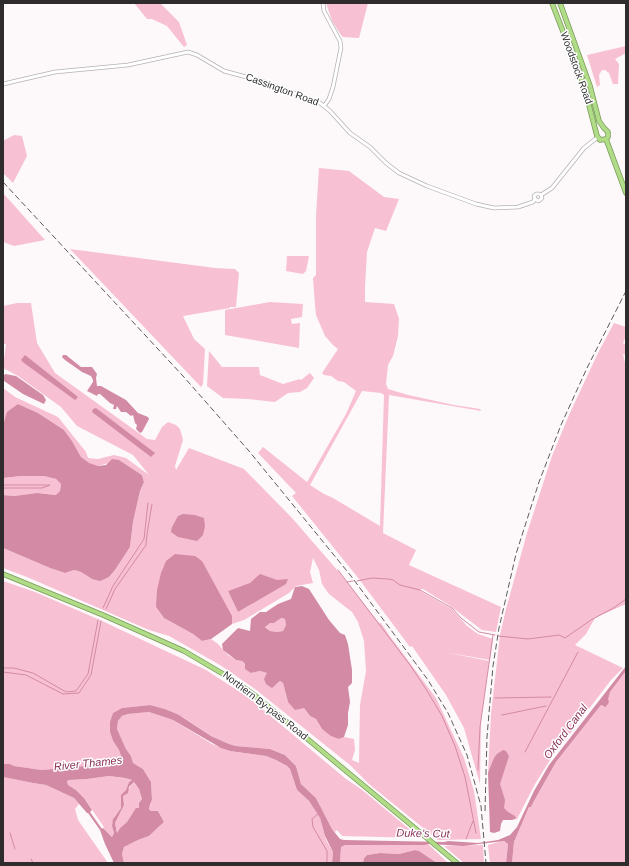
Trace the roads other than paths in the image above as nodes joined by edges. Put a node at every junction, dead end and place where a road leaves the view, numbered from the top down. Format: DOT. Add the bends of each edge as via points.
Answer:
graph roads {
  1 [pos="323,3"];
  2 [pos="552,3"];
  3 [pos="560,3"];
  4 [pos="3,84"];
  5 [pos="324,106"];
  6 [pos="604,128"];
  7 [pos="597,135"];
  8 [pos="606,139"];
  9 [pos="626,193"];
  10 [pos="3,574"];
  11 [pos="457,863"];
  1 -- 5 [label="street" via="324,11 340,41 341,48 333,87"];
  2 -- 7 [label="highway, Woodstock Road" via="584,86"];
  3 -- 6 [label="highway, Woodstock Road" via="590,86 599,121"];
  4 -- 5 [label="street, Cassington Road" via="55,72 128,65 188,52 224,71 265,82"];
  5 -- 7 [label="street, Cassington Road" via="346,130 403,175 427,186 494,208 518,207 527,205 535,199 540,200 541,195 552,188"];
  6 -- 7 [label="highway" via="600,129"];
  6 -- 8 [label="highway" via="609,133"];
  7 -- 8 [label="highway" via="602,140"];
  8 -- 9 [label="highway"];
  10 -- 11 [label="highway, Northern By-pass Road" via="184,651 215,668 253,694"];
}
